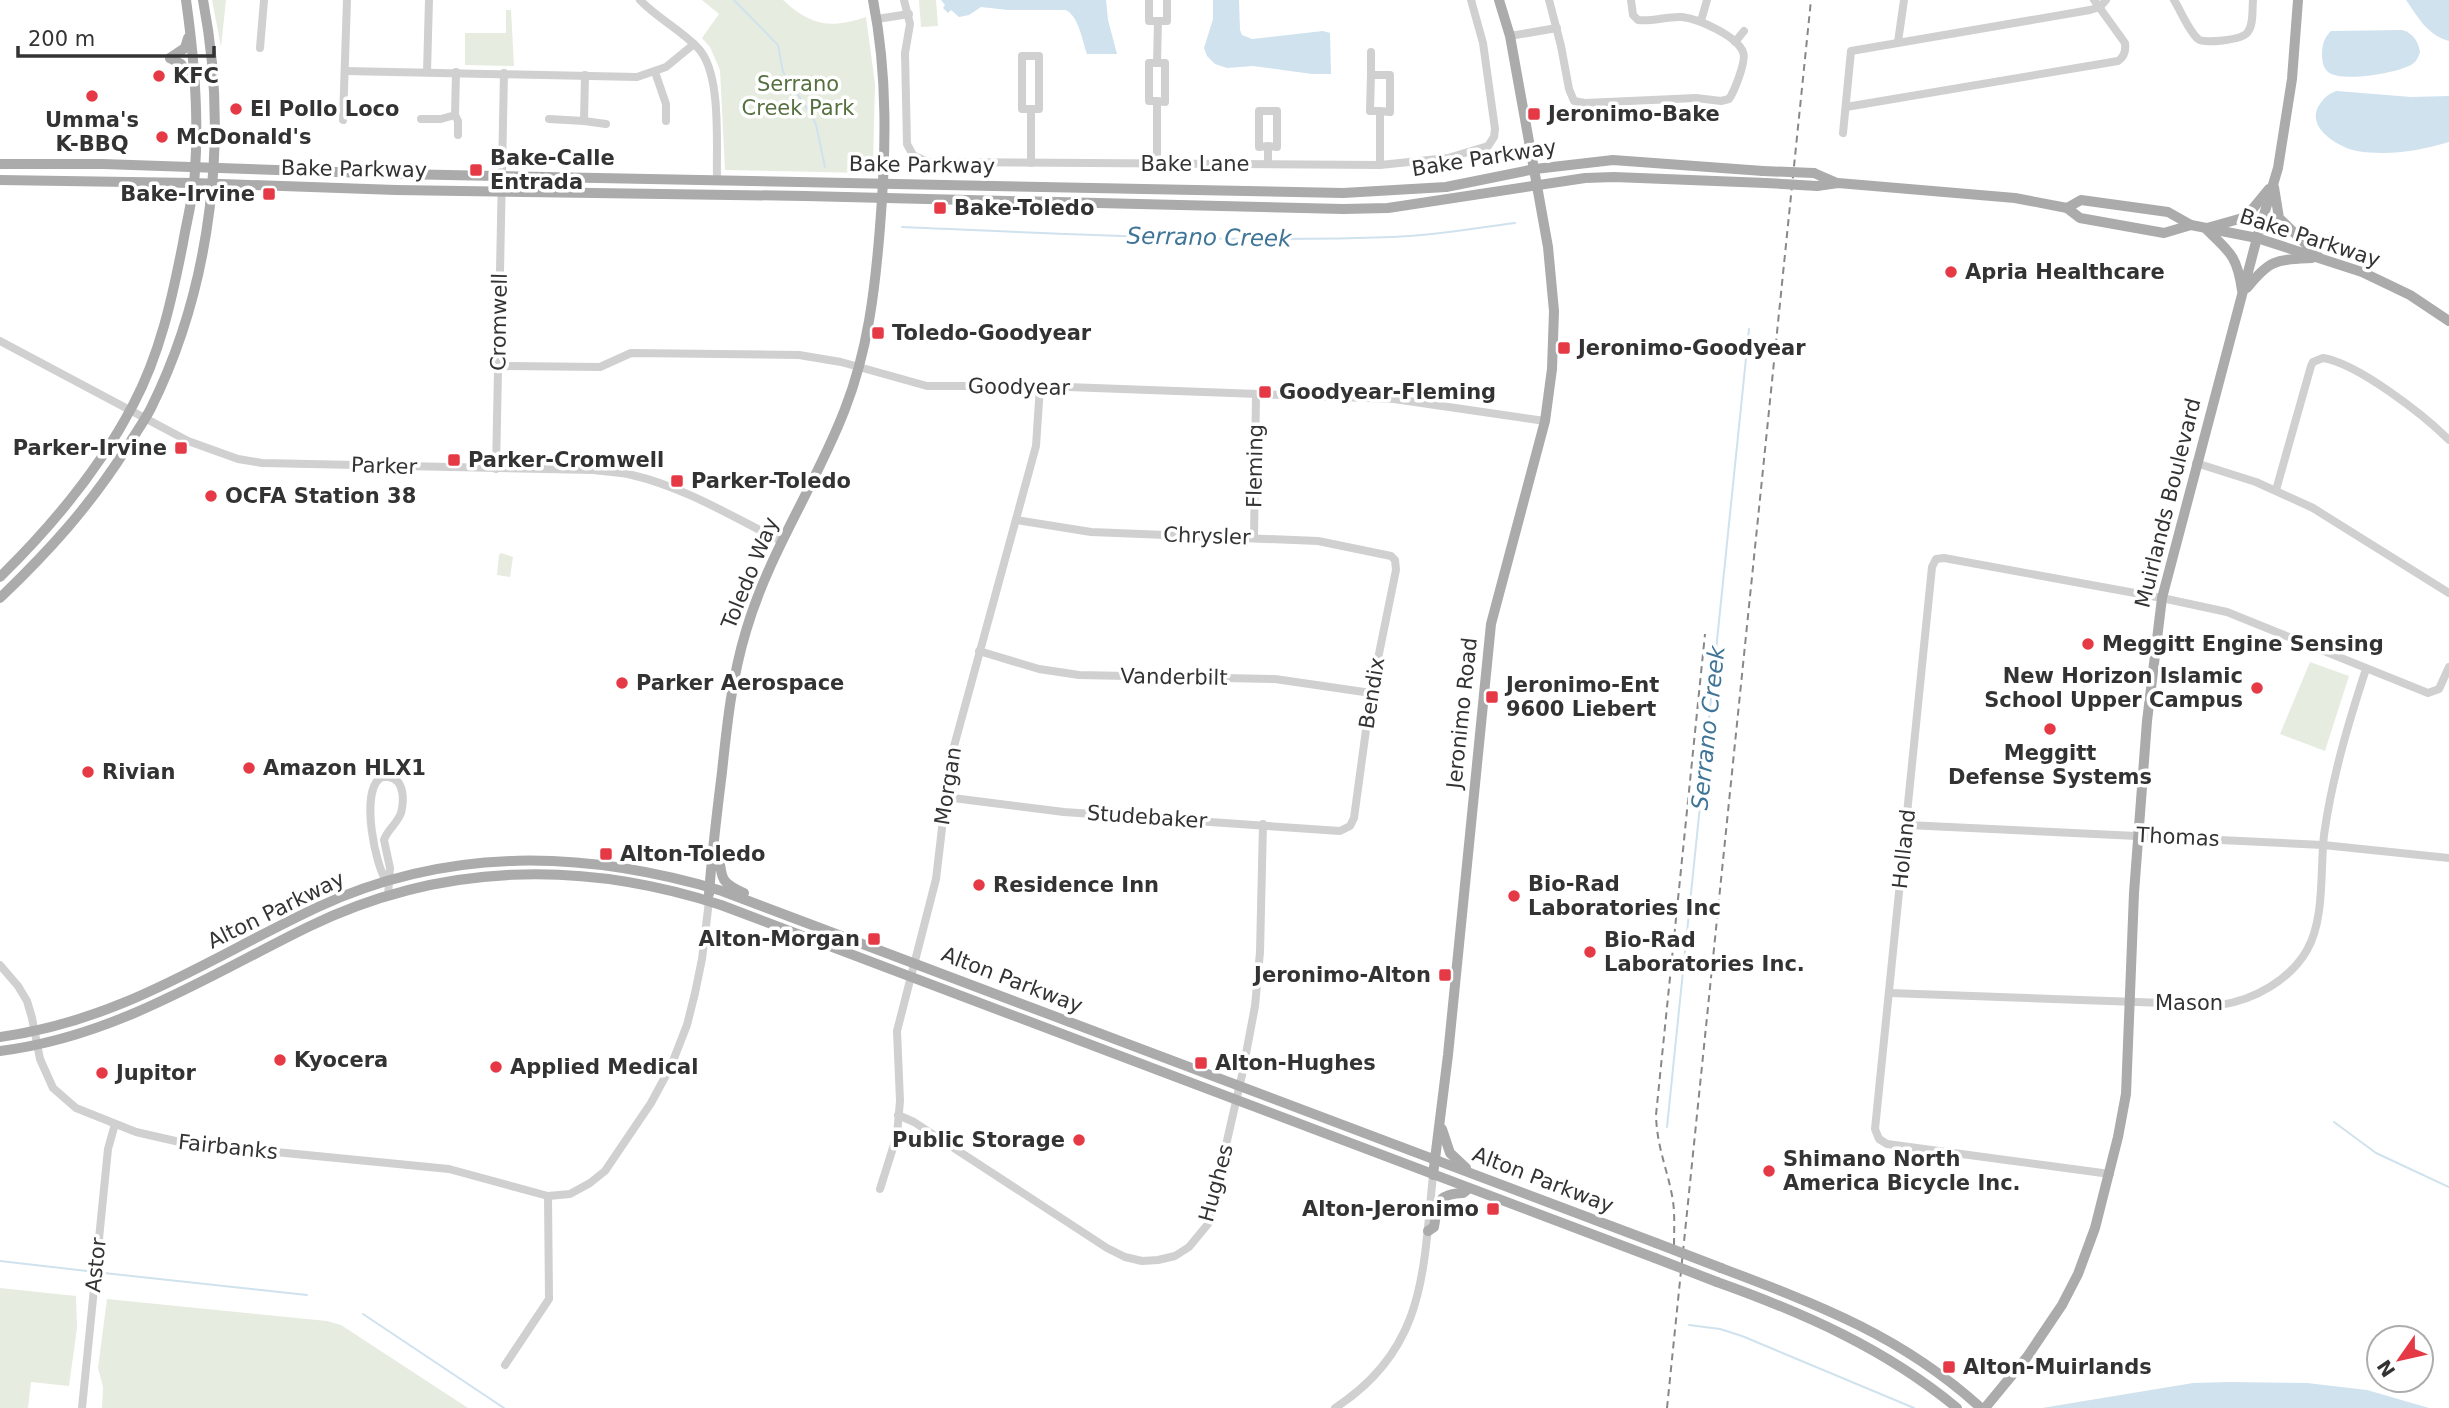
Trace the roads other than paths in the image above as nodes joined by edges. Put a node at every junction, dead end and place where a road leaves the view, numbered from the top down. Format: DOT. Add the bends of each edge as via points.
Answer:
graph roads {
  1 [pos="186,0"];
  2 [pos="203,0"];
  3 [pos="264,0"];
  4 [pos="347,0"];
  5 [pos="429,0"];
  6 [pos="640,0"];
  7 [pos="873,0"];
  8 [pos="904,0"];
  9 [pos="1149,0"];
  10 [pos="1167,0"];
  11 [pos="1471,0"];
  12 [pos="1499,0"];
  13 [pos="1549,0"];
  14 [pos="1631,0"];
  15 [pos="1707,0"];
  16 [pos="1904,0"];
  17 [pos="2174,0"];
  18 [pos="2253,0"];
  19 [pos="2298,0"];
  20 [pos="2100,2"];
  21 [pos="909,14"];
  22 [pos="877,19"];
  23 [pos="1158,21"];
  24 [pos="1701,21"];
  25 [pos="1557,27"];
  26 [pos="190,31"];
  27 [pos="1744,31"];
  28 [pos="1510,36"];
  29 [pos="1735,42"];
  30 [pos="1898,42"];
  31 [pos="694,44"];
  32 [pos="260,48"];
  33 [pos="1371,52"];
  34 [pos="1157,63"];
  35 [pos="345,71"];
  36 [pos="427,72"];
  37 [pos="456,72"];
  38 [pos="655,72"];
  39 [pos="504,73"];
  40 [pos="585,75"];
  41 [pos="1371,75"];
  42 [pos="194,83"];
  43 [pos="1157,102"];
  44 [pos="1846,107"];
  45 [pos="1031,109"];
  46 [pos="1380,111"];
  47 [pos="455,115"];
  48 [pos="421,119"];
  49 [pos="549,119"];
  50 [pos="343,120"];
  51 [pos="584,121"];
  52 [pos="666,121"];
  53 [pos="606,124"];
  54 [pos="1843,133"];
  55 [pos="458,135"];
  56 [pos="1268,146"];
  57 [pos="1031,163"];
  58 [pos="1157,163"];
  59 [pos="0,164"];
  60 [pos="1268,164"];
  61 [pos="1380,165"];
  62 [pos="196,167"];
  63 [pos="212,169"];
  64 [pos="1535,169"];
  65 [pos="502,176"];
  66 [pos="717,179"];
  67 [pos="0,180"];
  68 [pos="194,183"];
  69 [pos="884,183"];
  70 [pos="1838,183"];
  71 [pos="2274,183"];
  72 [pos="212,184"];
  73 [pos="1537,184"];
  74 [pos="501,192"];
  75 [pos="717,195"];
  76 [pos="883,200"];
  77 [pos="2067,208"];
  78 [pos="2190,225"];
  79 [pos="2206,228"];
  80 [pos="2257,238"];
  81 [pos="2319,257"];
  82 [pos="2243,293"];
  83 [pos="2449,321"];
  84 [pos="0,341"];
  85 [pos="498,366"];
  86 [pos="859,368"];
  87 [pos="1040,386"];
  88 [pos="1256,395"];
  89 [pos="130,412"];
  90 [pos="144,419"];
  91 [pos="1545,421"];
  92 [pos="2449,440"];
  93 [pos="2196,463"];
  94 [pos="496,469"];
  95 [pos="2276,490"];
  96 [pos="1016,520"];
  97 [pos="1254,538"];
  98 [pos="781,541"];
  99 [pos="1395,560"];
  100 [pos="0,577"];
  101 [pos="2449,593"];
  102 [pos="0,598"];
  103 [pos="2162,598"];
  104 [pos="979,651"];
  105 [pos="2449,667"];
  106 [pos="2366,669"];
  107 [pos="1371,693"];
  108 [pos="944,797"];
  109 [pos="1263,824"];
  110 [pos="1907,825"];
  111 [pos="1350,827"];
  112 [pos="2138,835"];
  113 [pos="2323,845"];
  114 [pos="714,847"];
  115 [pos="2449,858"];
  116 [pos="387,883"];
  117 [pos="710,887"];
  118 [pos="388,896"];
  119 [pos="709,901"];
  120 [pos="774,911"];
  121 [pos="914,963"];
  122 [pos="0,965"];
  123 [pos="911,977"];
  124 [pos="1890,993"];
  125 [pos="2131,1002"];
  126 [pos="35,1031"];
  127 [pos="0,1037"];
  128 [pos="37,1045"];
  129 [pos="0,1051"];
  130 [pos="1240,1087"];
  131 [pos="1237,1100"];
  132 [pos="898,1115"];
  133 [pos="115,1124"];
  134 [pos="1441,1124"];
  135 [pos="1436,1159"];
  136 [pos="1472,1174"];
  137 [pos="2110,1174"];
  138 [pos="1433,1175"];
  139 [pos="880,1189"];
  140 [pos="1468,1189"];
  141 [pos="548,1196"];
  142 [pos="1428,1231"];
  143 [pos="505,1365"];
  144 [pos="1935,1390"];
  145 [pos="82,1408"];
  146 [pos="1335,1408"];
  147 [pos="1945,1408"];
  148 [pos="1958,1408"];
  149 [pos="1983,1408"];
  1 -- 26 [label="main road"];
  2 -- 63 [label="main road" via="212,66"];
  3 -- 32 [label="street"];
  4 -- 35 [label="street"];
  5 -- 36 [label="street"];
  6 -- 31 [label="street"];
  7 -- 22 [label="main road, Toledo Way"];
  8 -- 21 [label="street"];
  9 -- 23 [label="street" via="1149,21"];
  10 -- 23 [label="street" via="1167,21"];
  11 -- 61 [label="street, Bake Lane" via="1483,43 1495,129 1489,146 1448,158"];
  12 -- 28 [label="main road, Jeronimo Road"];
  13 -- 25 [label="street"];
  14 -- 24 [label="street" via="1632,12 1641,21 1682,17"];
  15 -- 24 [label="street"];
  16 -- 30 [label="street"];
  17 -- 18 [label="street" via="2195,35 2204,41 2247,33"];
  19 -- 71 [label="main road, Muirlands Boulevard" via="2292,79"];
  20 -- 30 [label="street"];
  20 -- 44 [label="street" via="2125,43 2118,61"];
  21 -- 22 [label="street"];
  21 -- 57 [label="street, Bake Lane" via="907,144 913,155 928,162"];
  22 -- 69 [label="main road, Toledo Way" via="884,84"];
  23 -- 34 [label="street"];
  24 -- 29 [label="street"];
  25 -- 28 [label="street"];
  25 -- 29 [label="street" via="1569,89 1574,100 1586,103 1729,99 1745,59"];
  26 -- 42 [label="main road"];
  26 -- 42 [label="main road" via="185,48 170,58 181,64"];
  27 -- 29 [label="street"];
  28 -- 64 [label="main road, Jeronimo Road"];
  30 -- 44 [label="street" via="1851,51"];
  31 -- 38 [label="street"];
  31 -- 66 [label="street" via="713,77"];
  33 -- 41 [label="street"];
  34 -- 43 [label="street" via="1149,63 1149,102"];
  34 -- 43 [label="street" via="1166,63 1165,102"];
  35 -- 36 [label="street"];
  35 -- 50 [label="street"];
  36 -- 37 [label="street"];
  37 -- 39 [label="street"];
  37 -- 47 [label="street"];
  38 -- 40 [label="street" via="637,77"];
  38 -- 52 [label="street" via="666,104"];
  39 -- 40 [label="street"];
  39 -- 65 [label="street, Cromwell"];
  40 -- 51 [label="street"];
  41 -- 46 [label="street" via="1370,111"];
  41 -- 46 [label="street" via="1390,75 1390,111"];
  42 -- 62 [label="main road"];
  43 -- 58 [label="street"];
  44 -- 54 [label="street"];
  45 -- 45 [label="street" via="1039,109 1039,56 1022,56 1022,109"];
  45 -- 57 [label="street"];
  46 -- 61 [label="street"];
  47 -- 48 [label="street"];
  47 -- 55 [label="street"];
  49 -- 51 [label="street"];
  51 -- 53 [label="street"];
  56 -- 56 [label="street" via="1277,146 1277,111 1259,111 1259,146"];
  56 -- 60 [label="street"];
  57 -- 58 [label="street, Bake Lane"];
  58 -- 60 [label="street, Bake Lane"];
  59 -- 62 [label="main road, Bake Parkway"];
  60 -- 61 [label="street, Bake Lane"];
  62 -- 63 [label="main road, Bake Parkway"];
  62 -- 68 [label="main road"];
  63 -- 65 [label="main road, Bake Parkway"];
  63 -- 72 [label="main road"];
  64 -- 69 [label="main road, Bake Parkway" via="1446,187 1343,193"];
  64 -- 70 [label="main road, Bake Parkway, bridge" via="1613,160 1814,173"];
  64 -- 73 [label="main road, Jeronimo Road"];
  65 -- 66 [label="main road, Bake Parkway"];
  65 -- 74 [label="street, Cromwell"];
  66 -- 69 [label="main road, Bake Parkway"];
  66 -- 75 [label="main road"];
  67 -- 68 [label="main road, Bake Parkway"];
  68 -- 72 [label="main road, Bake Parkway"];
  68 -- 89 [label="main road" via="169,309 156,355"];
  69 -- 76 [label="main road, Toledo Way"];
  70 -- 73 [label="main road, Bake Parkway, bridge" via="1817,186 1614,177"];
  70 -- 77 [label="main road, Bake Parkway" via="1973,193"];
  71 -- 79 [label="main road" via="2246,217"];
  71 -- 80 [label="main road, Muirlands Boulevard"];
  71 -- 81 [label="main road" via="2279,218"];
  72 -- 74 [label="main road, Bake Parkway"];
  72 -- 90 [label="main road" via="190,310"];
  73 -- 76 [label="main road, Bake Parkway" via="1411,205 1343,209"];
  73 -- 91 [label="main road, Jeronimo Road" via="1554,311"];
  74 -- 75 [label="main road, Bake Parkway"];
  74 -- 85 [label="street, Cromwell"];
  75 -- 76 [label="main road, Bake Parkway"];
  76 -- 86 [label="main road, Toledo Way" via="871,318"];
  77 -- 78 [label="main road, Bake Parkway" via="2080,218 2164,233"];
  77 -- 78 [label="main road, Bake Parkway" via="2081,200 2168,212"];
  78 -- 79 [label="main road, Bake Parkway"];
  79 -- 80 [label="main road, Bake Parkway"];
  79 -- 82 [label="main road" via="2235,259"];
  80 -- 81 [label="main road, Bake Parkway"];
  80 -- 82 [label="main road, Muirlands Boulevard"];
  81 -- 82 [label="main road" via="2270,264"];
  81 -- 83 [label="main road, Bake Parkway" via="2362,271"];
  82 -- 93 [label="main road, Muirlands Boulevard"];
  84 -- 89 [label="street, Parker"];
  85 -- 86 [label="street, Goodyear" via="600,367 631,353 674,352 799,355"];
  85 -- 94 [label="street, Cromwell"];
  86 -- 87 [label="street, Goodyear" via="927,386"];
  86 -- 98 [label="main road, Toledo Way" via="828,448"];
  87 -- 88 [label="street, Goodyear"];
  87 -- 96 [label="street, Morgan" via="1036,446"];
  88 -- 91 [label="street, Goodyear" via="1410,400"];
  88 -- 97 [label="street, Fleming"];
  89 -- 90 [label="street, Parker"];
  89 -- 100 [label="main road" via="82,486"];
  90 -- 94 [label="street, Parker" via="209,450 254,462"];
  90 -- 102 [label="main road" via="71,525"];
  91 -- 134 [label="main road, Jeronimo Road" via="1491,624"];
  92 -- 95 [label="street" via="2375,383 2328,358 2318,359 2311,366"];
  93 -- 95 [label="street"];
  93 -- 103 [label="main road, Muirlands Boulevard"];
  94 -- 98 [label="street, Parker" via="629,474 705,503"];
  95 -- 101 [label="street"];
  96 -- 97 [label="street, Chrysler" via="1091,532"];
  96 -- 104 [label="street, Morgan"];
  97 -- 99 [label="street, Chrysler" via="1320,542 1387,554"];
  98 -- 114 [label="main road, Toledo Way" via="758,592 735,670"];
  99 -- 107 [label="street, Bendix"];
  103 -- 106 [label="street" via="2227,612"];
  103 -- 110 [label="street, Holland" via="1936,559"];
  103 -- 112 [label="main road, Muirlands Boulevard"];
  104 -- 107 [label="street, Vanderbilt" via="1039,669 1079,675 1275,679"];
  104 -- 108 [label="street, Morgan"];
  105 -- 106 [label="street" via="2435,692"];
  106 -- 113 [label="street, Mason" via="2333,783"];
  107 -- 111 [label="street, Bendix"];
  108 -- 109 [label="street, Studebaker" via="1064,812"];
  108 -- 121 [label="street, Morgan" via="936,879"];
  109 -- 111 [label="street, Studebaker" via="1340,831"];
  109 -- 130 [label="street, Hughes" via="1257,989"];
  110 -- 112 [label="street, Thomas"];
  110 -- 124 [label="street, Holland"];
  112 -- 113 [label="street, Thomas"];
  112 -- 125 [label="main road, Muirlands Boulevard"];
  113 -- 115 [label="street, Thomas"];
  113 -- 125 [label="street, Mason" via="2316,932 2300,961 2285,975 2253,996 2229,1004"];
  114 -- 117 [label="main road, Toledo Way"];
  114 -- 120 [label="main road" via="723,881 766,902"];
  116 -- 116 [label="street" via="390,868 384,840 398,819 403,798 398,782 383,777 373,789 370,821 379,872"];
  116 -- 117 [label="main road, Alton Parkway" via="468,865 556,860 620,866"];
  116 -- 118 [label="street"];
  116 -- 126 [label="main road, Alton Parkway" via="319,907 139,998"];
  117 -- 119 [label="main road, Toledo Way"];
  117 -- 120 [label="main road, Alton Parkway"];
  118 -- 119 [label="main road, Alton Parkway" via="472,878 542,873 637,882"];
  118 -- 128 [label="main road, Alton Parkway" via="309,927 142,1012"];
  119 -- 123 [label="main road, Alton Parkway"];
  119 -- 141 [label="street, Toledo Way" via="687,1025 651,1103 605,1171 570,1194"];
  120 -- 121 [label="main road, Alton Parkway"];
  121 -- 123 [label="street, Morgan"];
  121 -- 130 [label="main road, Alton Parkway"];
  122 -- 126 [label="street, Fairbanks" via="27,1001"];
  123 -- 131 [label="main road, Alton Parkway"];
  123 -- 132 [label="street, Morgan" via="897,1031"];
  124 -- 125 [label="street, Mason"];
  124 -- 137 [label="street, Holland" via="1875,1129 1878,1139 1887,1144"];
  125 -- 137 [label="main road, Muirlands Boulevard" via="2126,1094"];
  126 -- 127 [label="main road, Alton Parkway"];
  126 -- 128 [label="street, Fairbanks"];
  128 -- 129 [label="main road, Alton Parkway"];
  128 -- 133 [label="street, Fairbanks" via="48,1078 63,1098"];
  130 -- 131 [label="street, Hughes"];
  130 -- 135 [label="main road, Alton Parkway"];
  131 -- 132 [label="street, Hughes" via="1208,1224 1175,1256 1147,1261 1107,1248"];
  131 -- 138 [label="main road, Alton Parkway"];
  132 -- 139 [label="street, Morgan" via="897,1135"];
  133 -- 141 [label="street, Fairbanks" via="184,1143 449,1169"];
  133 -- 145 [label="street, Astor" via="108,1149"];
  134 -- 135 [label="main road, Jeronimo Road"];
  134 -- 136 [label="main road" via="1450,1153"];
  135 -- 136 [label="main road, Alton Parkway"];
  135 -- 138 [label="main road, Jeronimo Road"];
  136 -- 149 [label="main road, Alton Parkway, bridge" via="1814,1304 1921,1359"];
  137 -- 149 [label="main road, Muirlands Boulevard" via="2095,1228 2062,1305 2027,1357"];
  138 -- 140 [label="main road, Alton Parkway"];
  138 -- 142 [label="street, Jeronimo Road"];
  140 -- 142 [label="main road" via="1441,1199 1434,1227"];
  140 -- 144 [label="main road, Alton Parkway, bridge" via="1830,1326"];
  141 -- 143 [label="street" via="550,1299"];
  142 -- 146 [label="street, Jeronimo Road" via="1420,1289 1409,1324 1372,1381"];
  144 -- 147 [label="main road"];
  144 -- 148 [label="main road, Alton Parkway"];
}
